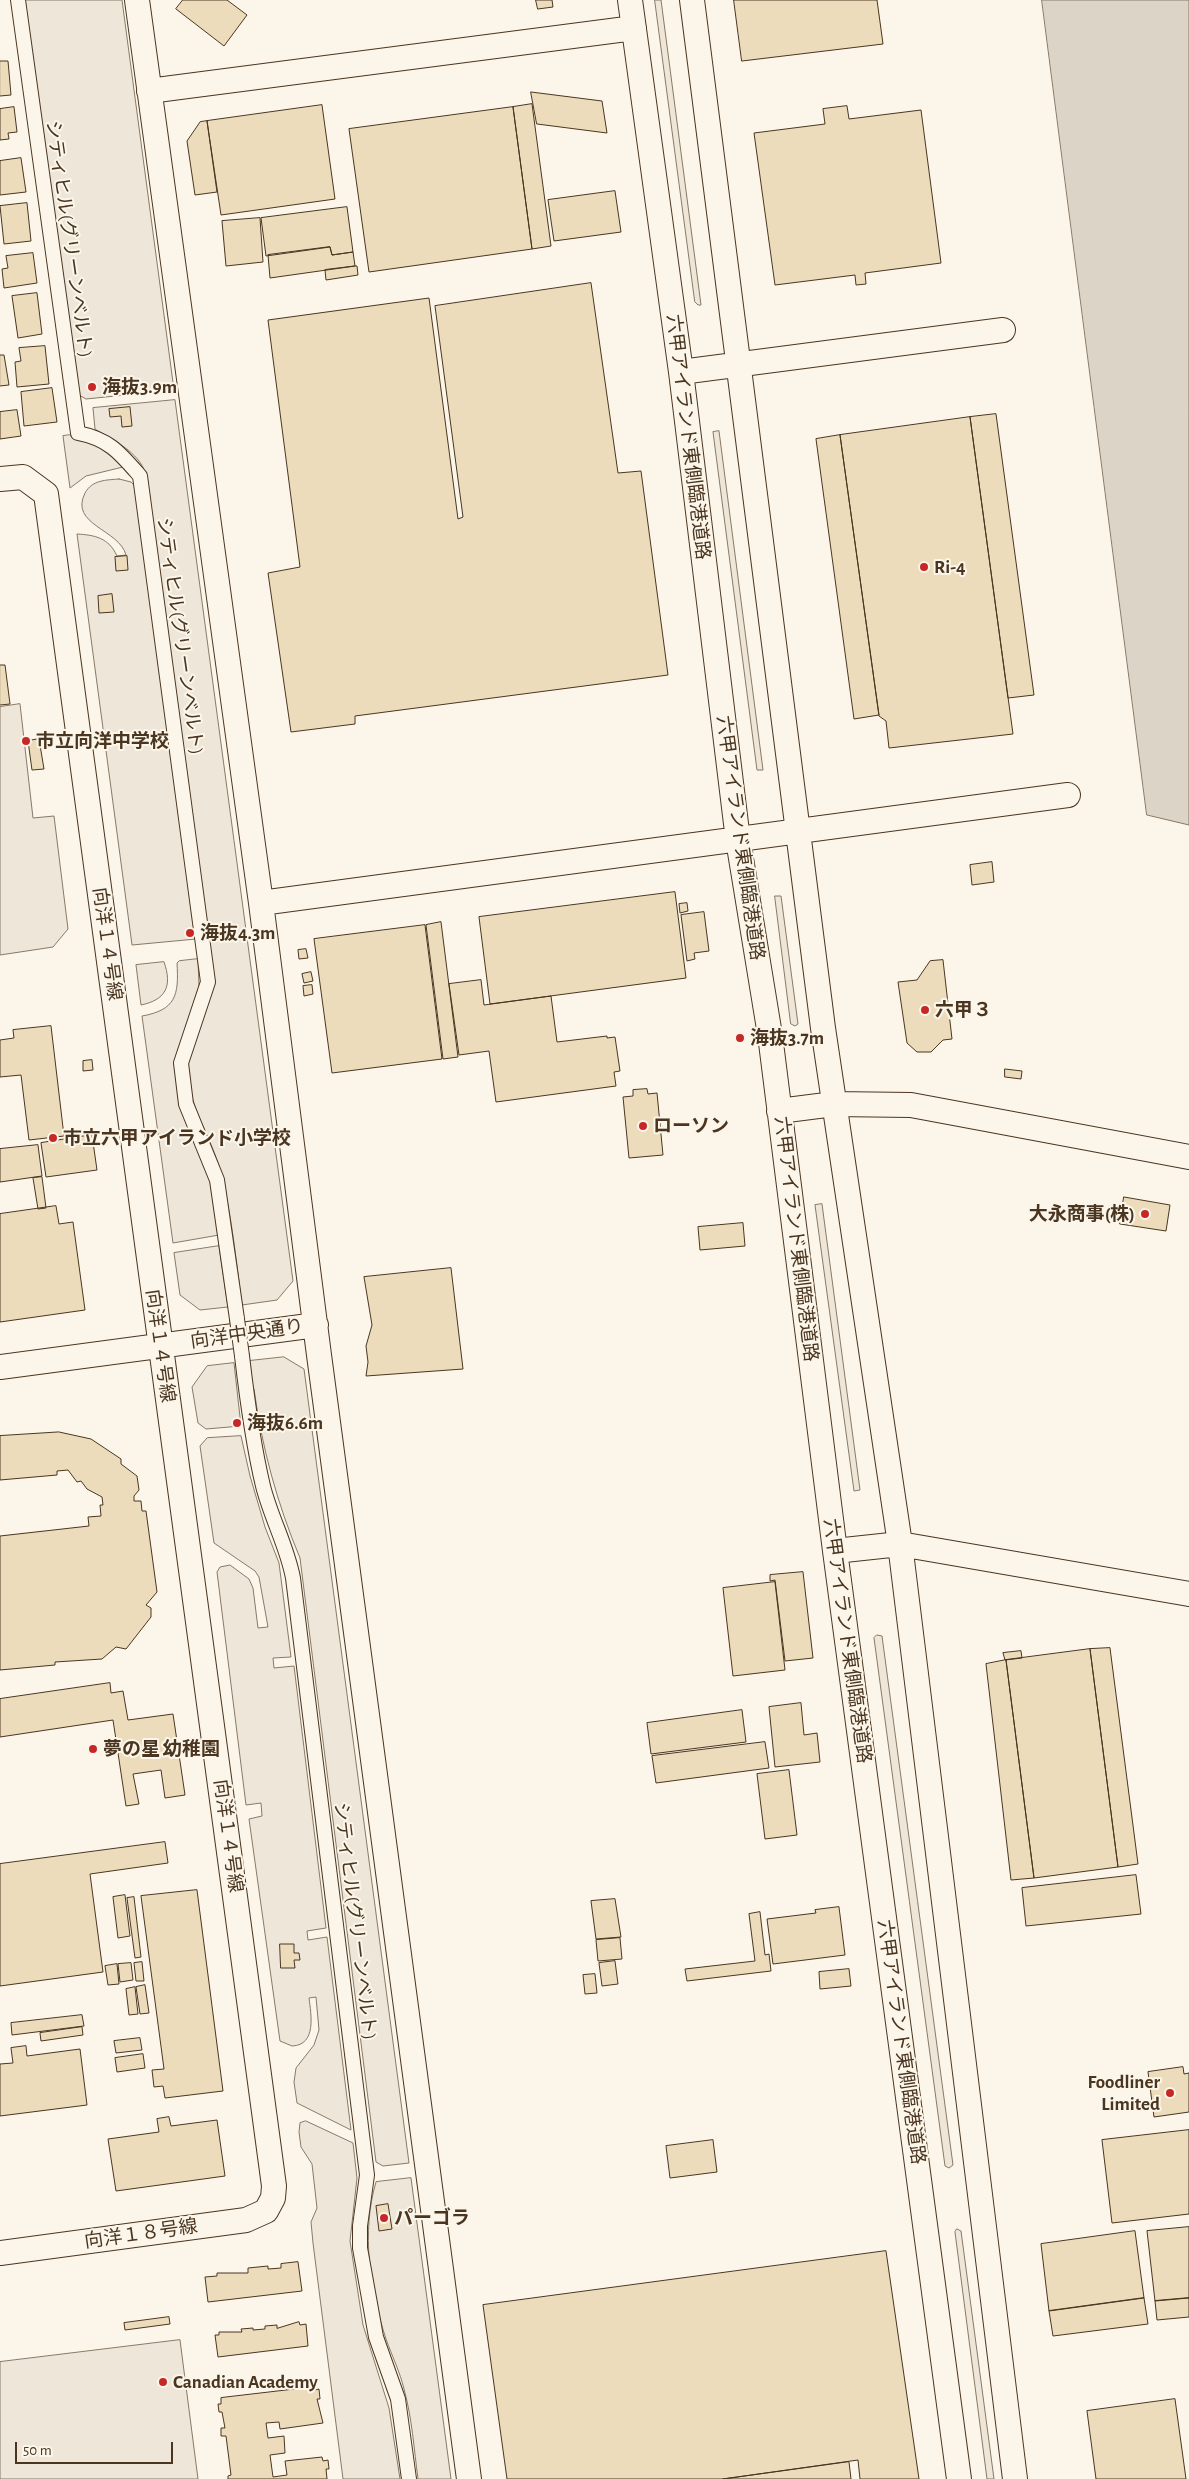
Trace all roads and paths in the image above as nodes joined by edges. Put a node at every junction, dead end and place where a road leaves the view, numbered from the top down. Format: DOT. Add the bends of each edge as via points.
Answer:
graph roads {
  1 [pos="18,0"];
  2 [pos="137,0"];
  3 [pos="630,0"];
  4 [pos="692,0"];
  5 [pos="634,28"];
  6 [pos="149,92"];
  7 [pos="1003,330"];
  8 [pos="737,364"];
  9 [pos="681,372"];
  10 [pos="0,479"];
  11 [pos="1068,795"];
  12 [pos="799,832"];
  13 [pos="738,840"];
  14 [pos="261,903"];
  15 [pos="834,1104"];
  16 [pos="780,1111"];
  17 [pos="1189,1157"];
  18 [pos="316,1325"];
  19 [pos="161,1346"];
  20 [pos="0,1367"];
  21 [pos="900,1544"];
  22 [pos="835,1551"];
  23 [pos="1189,1594"];
  24 [pos="273,2198"];
  25 [pos="0,2253"];
  26 [pos="409,2479"];
  27 [pos="469,2479"];
  28 [pos="959,2479"];
  29 [pos="1015,2479"];
  1 -- 26 [label="street, シティヒル(グリーンベルト), bridge" via="78,433 96,436 118,450 140,476 208,982 181,1063 186,1104 217,1180 263,1486 289,1557 293,1578 366,2158 360,2248 376,2337 398,2399"];
  2 -- 6 [label="street"];
  3 -- 5 [label="street, 六甲アイランド東側臨港道路"];
  4 -- 8 [label="street"];
  5 -- 6 [label="street"];
  5 -- 9 [label="street, 六甲アイランド東側臨港道路"];
  6 -- 14 [label="street"];
  7 -- 8 [label="street"];
  8 -- 9 [label="street"];
  8 -- 12 [label="street"];
  9 -- 13 [label="street, 六甲アイランド東側臨港道路"];
  10 -- 19 [label="street, 向洋１４号線" via="23,477 46,494"];
  11 -- 12 [label="street"];
  12 -- 13 [label="street"];
  12 -- 15 [label="street"];
  13 -- 14 [label="street"];
  13 -- 16 [label="street, 六甲アイランド東側臨港道路"];
  14 -- 18 [label="street"];
  15 -- 16 [label="street"];
  15 -- 17 [label="street" via="911,1105"];
  15 -- 21 [label="street"];
  16 -- 22 [label="street, 六甲アイランド東側臨港道路"];
  18 -- 19 [label="street, 向洋中央通り"];
  18 -- 27 [label="street"];
  19 -- 20 [label="street, 向洋中央通り"];
  19 -- 24 [label="street, 向洋１４号線" via="274,2186"];
  21 -- 22 [label="street"];
  21 -- 23 [label="street"];
  21 -- 29 [label="street"];
  22 -- 28 [label="street, 六甲アイランド東側臨港道路"];
  24 -- 25 [label="street, 向洋１８号線" via="266,2211 246,2220"];
}
